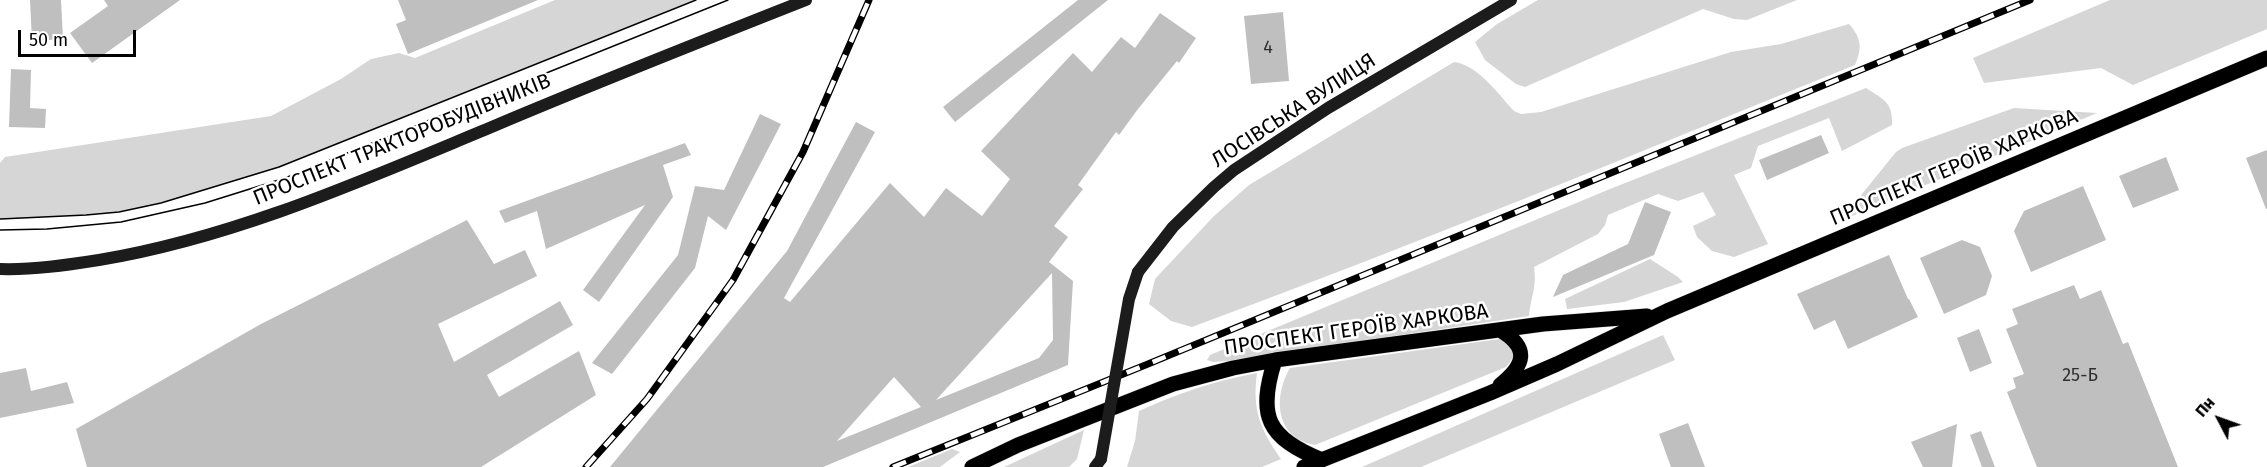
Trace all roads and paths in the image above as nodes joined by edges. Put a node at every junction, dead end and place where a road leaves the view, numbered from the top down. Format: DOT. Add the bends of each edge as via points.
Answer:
graph roads {
  1 [pos="806,0"];
  2 [pos="1511,0"];
  3 [pos="2267,58"];
  4 [pos="0,269"];
  5 [pos="1656,315"];
  6 [pos="1500,330"];
  7 [pos="1275,360"];
  8 [pos="1490,393"];
  9 [pos="1322,460"];
  10 [pos="1098,463"];
  11 [pos="972,467"];
  12 [pos="1304,467"];
  1 -- 4 [label="main road, ПРОСПЕКТ ТРАКТОРОБУДІВНИКІВ" via="394,168 240,226 145,252 80,263"];
  2 -- 10 [label="main road, ЛОСІВСЬКА ВУЛИЦЯ, bridge" via="1328,108 1234,170 1173,227 1138,272 1129,299"];
  3 -- 5 [label="main road, ПРОСПЕКТ ГЕРОЇВ ХАРКОВА"];
  5 -- 6 [label="main road, ПРОСПЕКТ ГЕРОЇВ ХАРКОВА"];
  5 -- 8 [label="main road, ПРОСПЕКТ ГЕРОЇВ ХАРКОВА"];
  6 -- 7 [label="main road, ПРОСПЕКТ ГЕРОЇВ ХАРКОВА"];
  6 -- 8 [label="main road" via="1516,342 1521,358 1519,366"];
  7 -- 9 [label="main road" via="1268,381 1269,419 1290,445"];
  7 -- 11 [label="main road, ПРОСПЕКТ ГЕРОЇВ ХАРКОВА" via="1173,384 1017,445"];
  8 -- 9 [label="main road, ПРОСПЕКТ ГЕРОЇВ ХАРКОВА"];
  9 -- 12 [label="main road, ПРОСПЕКТ ГЕРОЇВ ХАРКОВА"];
}
